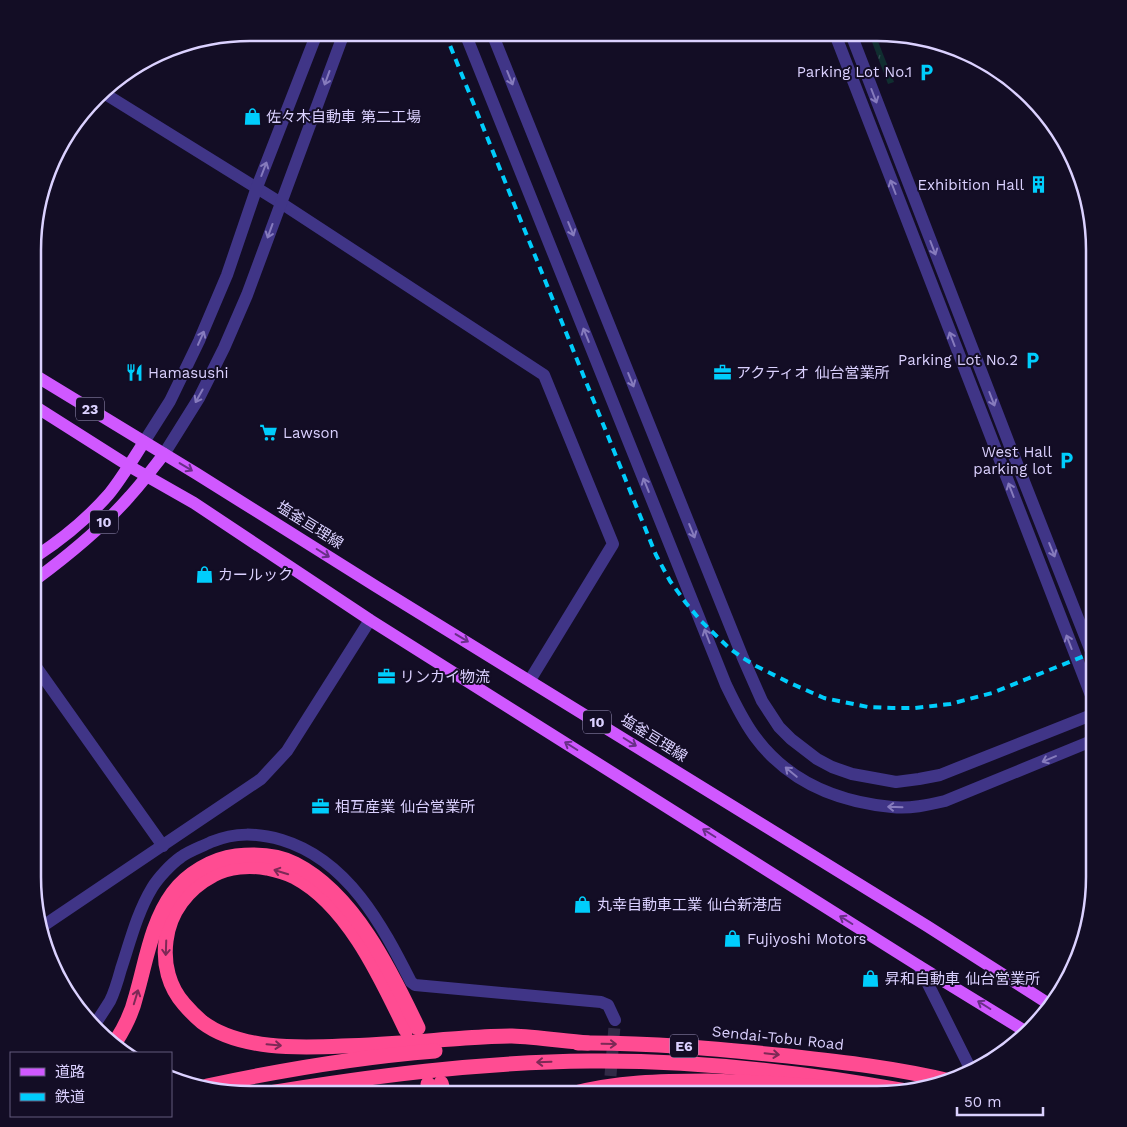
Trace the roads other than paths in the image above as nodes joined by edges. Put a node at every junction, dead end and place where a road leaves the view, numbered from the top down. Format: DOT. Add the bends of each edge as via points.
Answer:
graph roads {
  1 [pos="314,41"];
  2 [pos="341,41"];
  3 [pos="468,41"];
  4 [pos="495,41"];
  5 [pos="838,41"];
  6 [pos="854,41"];
  7 [pos="109,96"];
  8 [pos="257,187"];
  9 [pos="281,203"];
  10 [pos="41,379"];
  11 [pos="41,410"];
  12 [pos="144,442"];
  13 [pos="164,454"];
  14 [pos="129,466"];
  15 [pos="147,476"];
  16 [pos="41,553"];
  17 [pos="41,575"];
  18 [pos="370,620"];
  19 [pos="1086,639"];
  20 [pos="41,674"];
  21 [pos="530,680"];
  22 [pos="1086,683"];
  23 [pos="1086,717"];
  24 [pos="1086,743"];
  25 [pos="163,846"];
  26 [pos="46,924"];
  27 [pos="919,966"];
  28 [pos="1045,1001"];
  29 [pos="98,1020"];
  30 [pos="615,1020"];
  31 [pos="1021,1028"];
  32 [pos="117,1038"];
  33 [pos="588,1043"];
  34 [pos="968,1064"];
  35 [pos="933,1078"];
  36 [pos="219,1083"];
  37 [pos="435,1085"];
  38 [pos="311,1086"];
  39 [pos="607,1086"];
  40 [pos="813,1086"];
  41 [pos="877,1086"];
  8 -- 1 [label="street, one-way"];
  2 -- 9 [label="street, one-way"];
  24 -- 3 [label="street, one-way" via="946,801 893,807 816,788 798,778 769,753 740,715 722,675"];
  4 -- 23 [label="street, one-way" via="745,664 779,728 804,750 832,767 896,782 940,775"];
  22 -- 5 [label="street, one-way"];
  6 -- 19 [label="street, one-way"];
  7 -- 8 [label="street"];
  8 -- 9 [label="street"];
  12 -- 8 [label="street, one-way" via="170,401 199,341 227,275"];
  9 -- 13 [label="street, one-way" via="224,348 199,398"];
  9 -- 21 [label="street" via="544,375 613,544"];
  10 -- 12 [label="main road, 23"];
  11 -- 14 [label="main road, 23"];
  12 -- 13 [label="main road, 塩釜亘理線 / 10"];
  12 -- 14 [label="main road, 10"];
  13 -- 15 [label="main road, 10"];
  13 -- 21 [label="main road, 塩釜亘理線 / 10, one-way"];
  14 -- 15 [label="main road, 10"];
  14 -- 16 [label="main road, 10" via="88,516"];
  15 -- 17 [label="main road, 10" via="108,519"];
  15 -- 18 [label="main road, 10" via="194,503"];
  18 -- 25 [label="street" via="287,751 261,780"];
  27 -- 18 [label="main road, 10, one-way"];
  20 -- 25 [label="street"];
  21 -- 28 [label="main road, 塩釜亘理線 / 10, one-way"];
  25 -- 26 [label="street"];
  31 -- 27 [label="main road, 10, one-way"];
  27 -- 34 [label="street"];
  29 -- 30 [label="street" via="110,1001 141,909 153,886 181,857 199,847 249,834 288,842 327,863 362,899 415,985 600,1002 608,1005"];
  32 -- 33 [label="highway, one-way" via="136,998 155,929 173,893 199,869 213,862 246,855 294,864 330,889 347,908 391,973 412,1029 358,941 328,903 294,876 260,867 232,868 205,879 189,892 171,920 165,951 167,969 181,1000 203,1023 252,1043 302,1047 513,1036"];
  33 -- 35 [label="highway, Sendai-Tobu Road / E6, one-way" via="728,1050 869,1066"];
  33 -- 36 [label="highway, Sendai-Tobu Road / E6" via="516,1044 421,1052"];
  37 -- 38 [label="highway, E6" via="335,1082"];
  41 -- 37 [label="highway, E6, one-way" via="732,1066 629,1061 519,1063"];
  39 -- 40 [label="highway" via="672,1081"];
}
